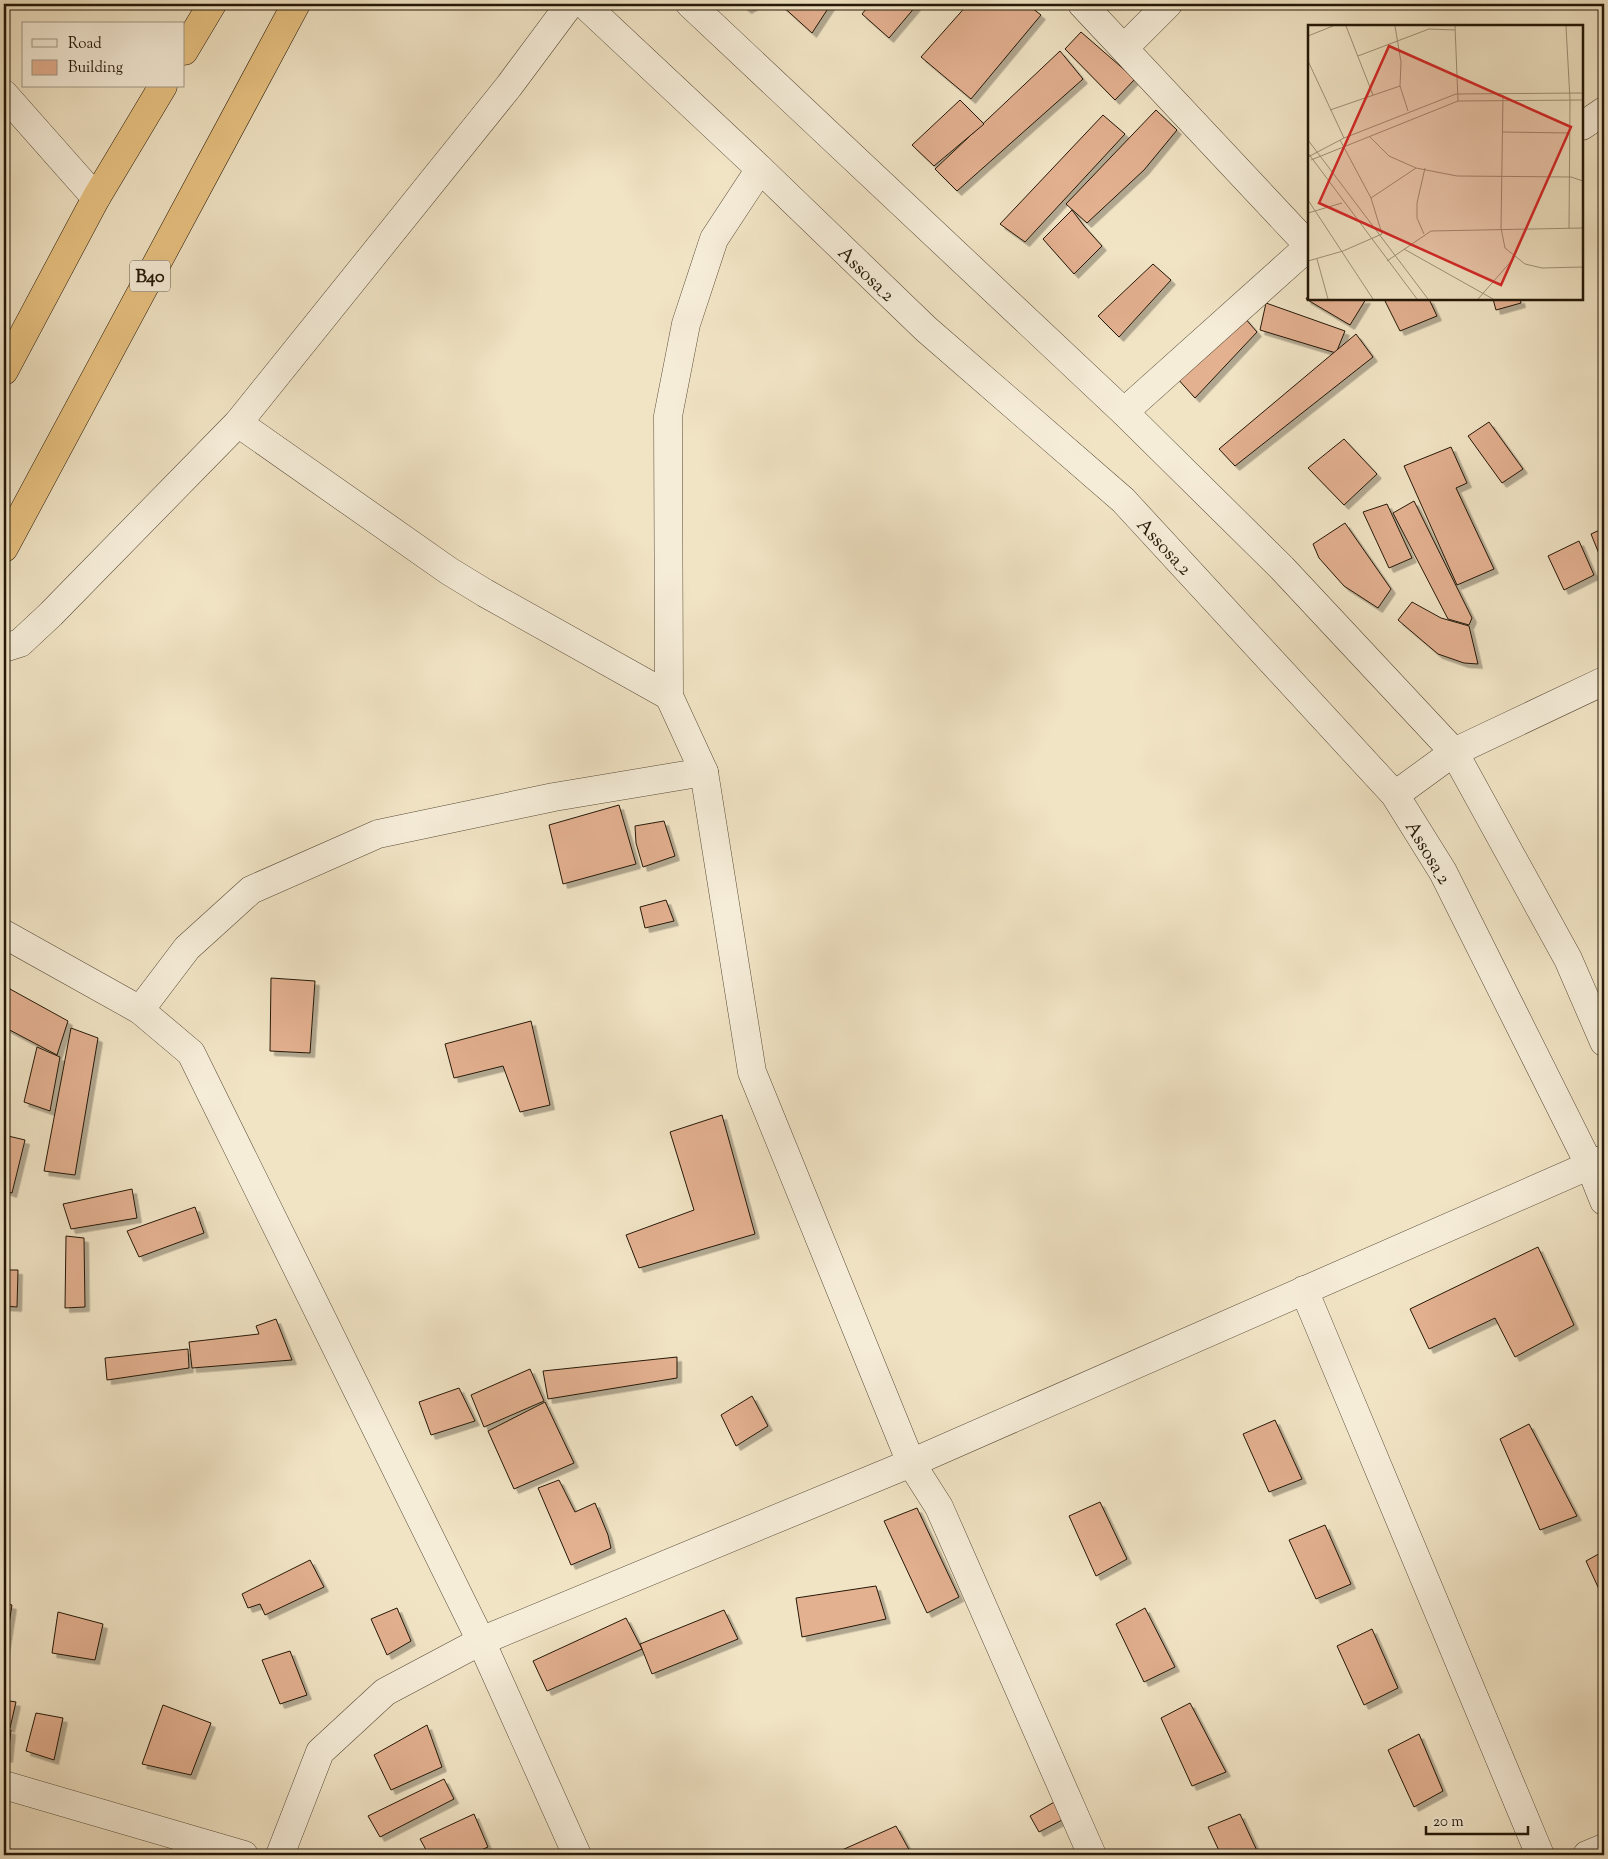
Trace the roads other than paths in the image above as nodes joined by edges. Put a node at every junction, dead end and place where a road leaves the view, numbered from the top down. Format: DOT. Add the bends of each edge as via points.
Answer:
graph roads {
  1 [pos="212,4"];
  2 [pos="296,4"];
  3 [pos="570,4"];
  4 [pos="584,4"];
  5 [pos="690,4"];
  6 [pos="1082,4"];
  7 [pos="1168,4"];
  8 [pos="1124,48"];
  9 [pos="185,49"];
  10 [pos="162,88"];
  11 [pos="4,94"];
  12 [pos="1604,111"];
  13 [pos="1583,125"];
  14 [pos="760,169"];
  15 [pos="96,198"];
  16 [pos="1308,245"];
  17 [pos="1308,247"];
  18 [pos="4,371"];
  19 [pos="1124,412"];
  20 [pos="238,423"];
  21 [pos="4,548"];
  22 [pos="4,648"];
  23 [pos="1604,681"];
  24 [pos="669,696"];
  25 [pos="1454,752"];
  26 [pos="704,772"];
  27 [pos="1395,795"];
  28 [pos="4,934"];
  29 [pos="140,1010"];
  30 [pos="1604,1042"];
  31 [pos="1597,1163"];
  32 [pos="1604,1201"];
  33 [pos="1304,1290"];
  34 [pos="911,1463"];
  35 [pos="481,1640"];
  36 [pos="4,1785"];
  37 [pos="1604,1848"];
  38 [pos="244,1855"];
  39 [pos="280,1855"];
  40 [pos="578,1855"];
  41 [pos="1092,1855"];
  42 [pos="1540,1855"];
  43 [pos="1587,1855"];
  1 -- 9 [label="highway"];
  2 -- 21 [label="highway, B40"];
  3 -- 20 [label="street" via="509,86"];
  4 -- 14 [label="street, Assosa_2"];
  5 -- 19 [label="street"];
  6 -- 8 [label="street"];
  7 -- 8 [label="street"];
  8 -- 16 [label="street"];
  10 -- 15 [label="highway"];
  11 -- 15 [label="street"];
  12 -- 13 [label="street"];
  14 -- 24 [label="street" via="714,239 686,324 668,416"];
  14 -- 27 [label="street, Assosa_2" via="926,330 1122,500"];
  15 -- 18 [label="highway"];
  17 -- 19 [label="street"];
  19 -- 25 [label="street" via="1282,568"];
  20 -- 22 [label="street" via="51,614 20,643"];
  20 -- 24 [label="street" via="449,571"];
  23 -- 25 [label="street"];
  24 -- 26 [label="street"];
  25 -- 27 [label="street"];
  25 -- 30 [label="street" via="1568,959"];
  26 -- 29 [label="street" via="554,797 378,834 251,890 187,948"];
  26 -- 34 [label="street" via="752,1072"];
  27 -- 31 [label="street, Assosa_2" via="1443,872"];
  28 -- 29 [label="street"];
  29 -- 35 [label="street" via="191,1053"];
  31 -- 32 [label="street, Assosa_2"];
  31 -- 33 [label="street"];
  33 -- 34 [label="street"];
  33 -- 42 [label="street"];
  34 -- 35 [label="street"];
  34 -- 41 [label="street" via="939,1507"];
  35 -- 39 [label="street" via="384,1692 320,1752"];
  35 -- 40 [label="street"];
  36 -- 38 [label="street"];
  37 -- 43 [label="street"];
}
